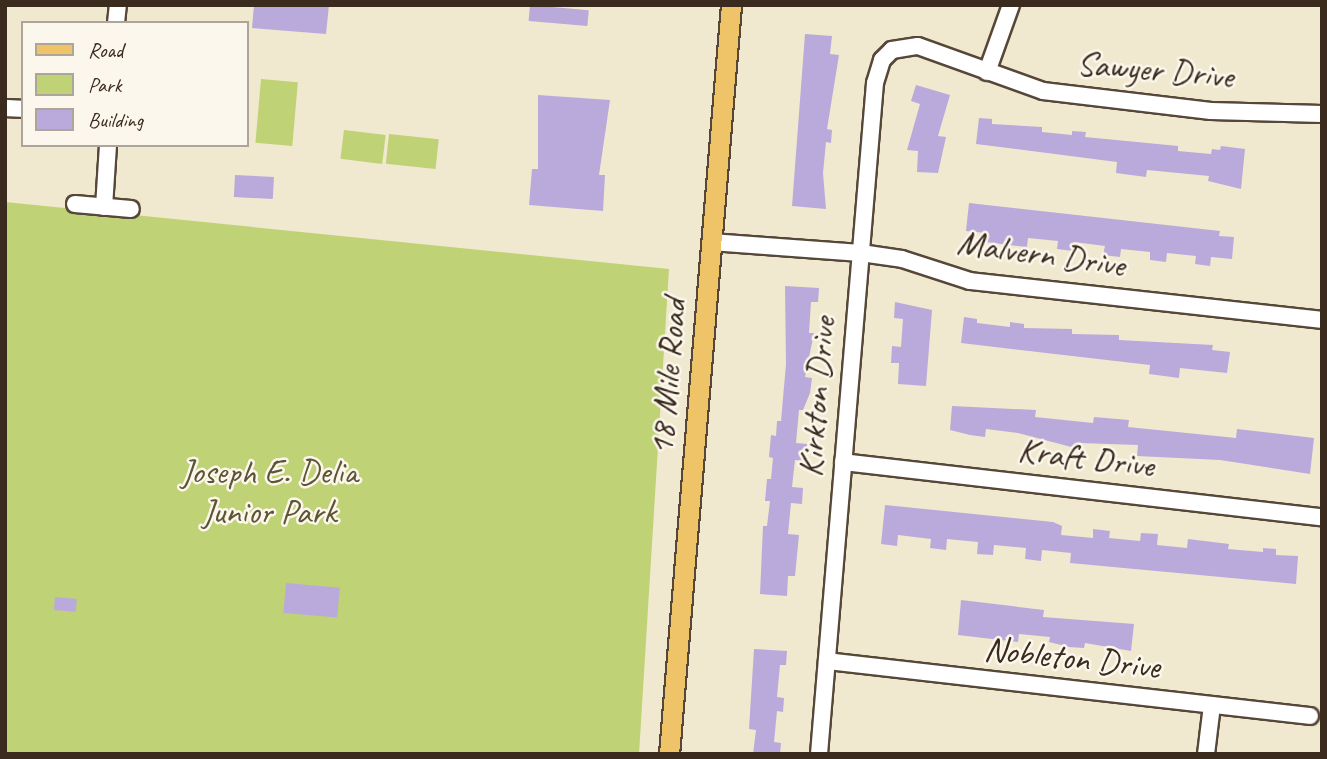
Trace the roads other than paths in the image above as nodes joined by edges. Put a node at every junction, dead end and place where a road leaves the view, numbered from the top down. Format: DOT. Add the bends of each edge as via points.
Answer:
graph roads {
  1 [pos="731,5"];
  2 [pos="1011,5"];
  3 [pos="892,50"];
  4 [pos="987,72"];
  5 [pos="1322,114"];
  6 [pos="108,147"];
  7 [pos="75,204"];
  8 [pos="104,207"];
  9 [pos="131,209"];
  10 [pos="711,242"];
  11 [pos="861,253"];
  12 [pos="1322,320"];
  13 [pos="843,463"];
  14 [pos="1322,517"];
  15 [pos="827,662"];
  16 [pos="1212,705"];
  17 [pos="1310,716"];
  18 [pos="669,754"];
  19 [pos="819,754"];
  20 [pos="1206,754"];
  1 -- 10 [label="main road, 18 Mile Road"];
  2 -- 4 [label="street"];
  3 -- 4 [label="street, Sawyer Drive" via="918,46"];
  3 -- 11 [label="street, Kirkton Drive" via="875,83"];
  4 -- 5 [label="street, Sawyer Drive" via="1057,94 1211,111"];
  6 -- 8 [label="street"];
  7 -- 8 [label="street"];
  8 -- 9 [label="street"];
  10 -- 11 [label="street, Malvern Drive"];
  10 -- 18 [label="main road, 18 Mile Road"];
  11 -- 12 [label="street, Malvern Drive" via="902,259 970,281"];
  11 -- 13 [label="street, Kirkton Drive"];
  13 -- 14 [label="street, Kraft Drive"];
  13 -- 15 [label="street, Kirkton Drive"];
  15 -- 16 [label="street, Nobleton Drive"];
  15 -- 19 [label="street, Kirkton Drive"];
  16 -- 17 [label="street, Nobleton Drive"];
  16 -- 20 [label="street"];
}
